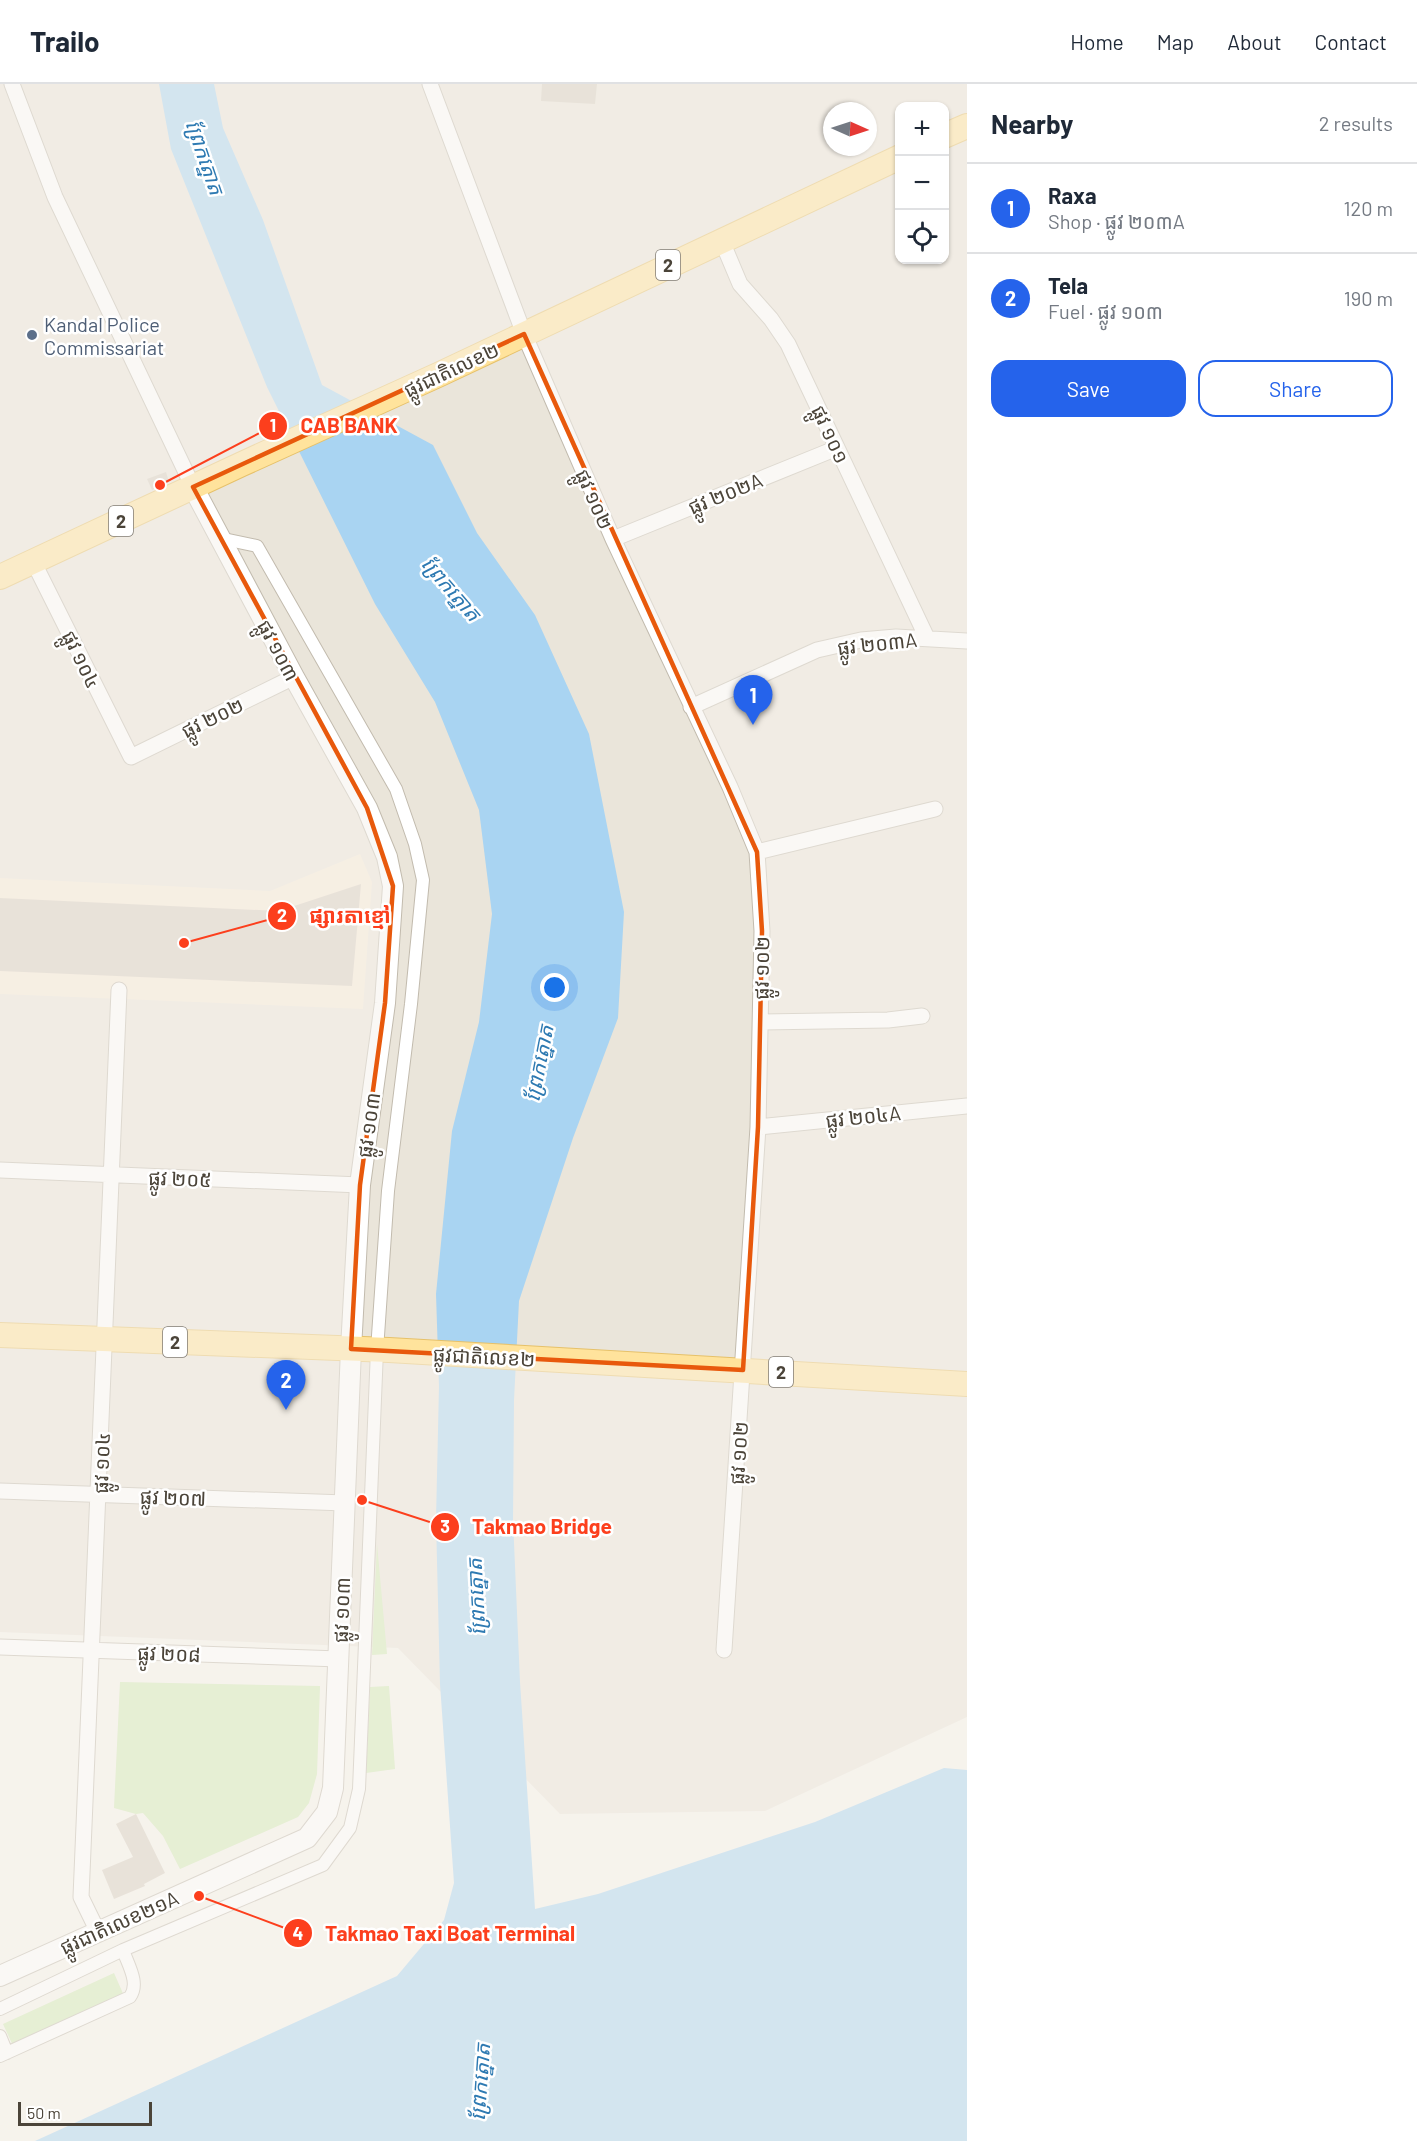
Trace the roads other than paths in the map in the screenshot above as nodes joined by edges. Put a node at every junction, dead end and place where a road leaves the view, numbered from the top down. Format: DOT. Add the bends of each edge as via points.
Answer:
graph roads {
  1 [pos="12,84"];
  2 [pos="430,84"];
  3 [pos="967,126"];
  4 [pos="949,134"];
  5 [pos="895,159"];
  6 [pos="721,240"];
  7 [pos="524,334"];
  8 [pos="837,448"];
  9 [pos="193,487"];
  10 [pos="219,537"];
  11 [pos="613,539"];
  12 [pos="33,561"];
  13 [pos="0,577"];
  14 [pos="927,638"];
  15 [pos="967,640"];
  16 [pos="294,677"];
  17 [pos="691,707"];
  18 [pos="131,757"];
  19 [pos="935,809"];
  20 [pos="757,852"];
  21 [pos="119,990"];
  22 [pos="922,1016"];
  23 [pos="760,1022"];
  24 [pos="967,1106"];
  25 [pos="758,1127"];
  26 [pos="0,1170"];
  27 [pos="112,1175"];
  28 [pos="360,1185"];
  29 [pos="0,1335"];
  30 [pos="105,1339"];
  31 [pos="351,1349"];
  32 [pos="383,1350"];
  33 [pos="743,1370"];
  34 [pos="967,1384"];
  35 [pos="0,1491"];
  36 [pos="99,1495"];
  37 [pos="345,1503"];
  38 [pos="0,1647"];
  39 [pos="93,1650"];
  40 [pos="724,1650"];
  41 [pos="339,1659"];
  42 [pos="327,1812"];
  43 [pos="98,1932"];
  44 [pos="123,1950"];
  45 [pos="0,1976"];
  46 [pos="0,2009"];
  47 [pos="0,2036"];
  48 [pos="3,2055"];
  1 -- 9 [label="street" via="55,197"];
  2 -- 7 [label="street, ផ្លូវ ១០២"];
  3 -- 4 [label="main road"];
  5 -- 6 [label="main road, ផ្លូវជាតិលេខ២ / 2"];
  6 -- 7 [label="main road, ផ្លូវជាតិលេខ២ / 2"];
  6 -- 8 [label="street, ផ្លូវ ១០១" via="740,284 788,345"];
  7 -- 9 [label="main road, ផ្លូវជាតិលេខ២ / 2"];
  7 -- 11 [label="street, ផ្លូវ ១០២"];
  8 -- 11 [label="street, ផ្លូវ ២០២A"];
  8 -- 14 [label="street, ផ្លូវ ១០១"];
  9 -- 10 [label="street, ផ្លូវ ១០៣"];
  9 -- 12 [label="main road, ផ្លូវជាតិលេខ២ / 2"];
  10 -- 16 [label="street, ផ្លូវ ១០៣"];
  10 -- 32 [label="street" via="257,546 396,789 423,880 388,1191"];
  11 -- 17 [label="street, ផ្លូវ ១០២"];
  12 -- 13 [label="main road, ផ្លូវជាតិលេខ២ / 2"];
  12 -- 18 [label="street, ផ្លូវ ១០៤"];
  14 -- 15 [label="street, ផ្លូវ ២០៣A"];
  14 -- 17 [label="street, ផ្លូវ ២០៣A" via="861,640 817,650"];
  16 -- 18 [label="street, ផ្លូវ ២០២"];
  16 -- 28 [label="street, ផ្លូវ ១០៣" via="367,808 387,857 393,886 385,1003"];
  17 -- 20 [label="street, ផ្លូវ ១០២"];
  19 -- 20 [label="street"];
  20 -- 23 [label="street, ផ្លូវ ១០២" via="762,931"];
  21 -- 27 [label="street, ផ្លូវ ១០៤"];
  22 -- 23 [label="street"];
  23 -- 25 [label="street, ផ្លូវ ១០២"];
  24 -- 25 [label="street, ផ្លូវ ២០៤A"];
  25 -- 33 [label="street, ផ្លូវ ១០២"];
  26 -- 27 [label="street, ផ្លូវ ២០៥"];
  27 -- 28 [label="street, ផ្លូវ ២០៥"];
  27 -- 30 [label="street, ផ្លូវ ១០៤"];
  28 -- 31 [label="street, ផ្លូវ ១០៣"];
  29 -- 30 [label="main road, ផ្លូវជាតិលេខ២ / 2"];
  30 -- 31 [label="main road, ផ្លូវជាតិលេខ២ / 2"];
  30 -- 36 [label="street, ផ្លូវ ១០៤"];
  31 -- 32 [label="main road, ផ្លូវជាតិលេខ២ / 2"];
  31 -- 37 [label="street, ផ្លូវ ១០៣"];
  32 -- 33 [label="main road, ផ្លូវជាតិលេខ២ / 2"];
  32 -- 44 [label="street" via="359,1789 351,1828 323,1865"];
  33 -- 34 [label="main road, ផ្លូវជាតិលេខ២ / 2"];
  33 -- 40 [label="street, ផ្លូវ ១០២"];
  35 -- 36 [label="street, ផ្លូវ ២០៧"];
  36 -- 37 [label="street, ផ្លូវ ២០៧"];
  36 -- 39 [label="street, ផ្លូវ ១០៤"];
  37 -- 41 [label="street, ផ្លូវ ១០៣"];
  38 -- 39 [label="street, ផ្លូវ ២០៨"];
  39 -- 41 [label="street, ផ្លូវ ២០៨"];
  39 -- 43 [label="street, ផ្លូវ ១០៤" via="81,1897"];
  41 -- 42 [label="street, ផ្លូវ ១០៣" via="333,1788"];
  42 -- 43 [label="street, ផ្លូវជាតិលេខ២១A" via="307,1838"];
  43 -- 45 [label="street, ផ្លូវជាតិលេខ២១A"];
  44 -- 46 [label="street"];
  44 -- 48 [label="street" via="135,1982 130,1997"];
  47 -- 48 [label="street"];
}
